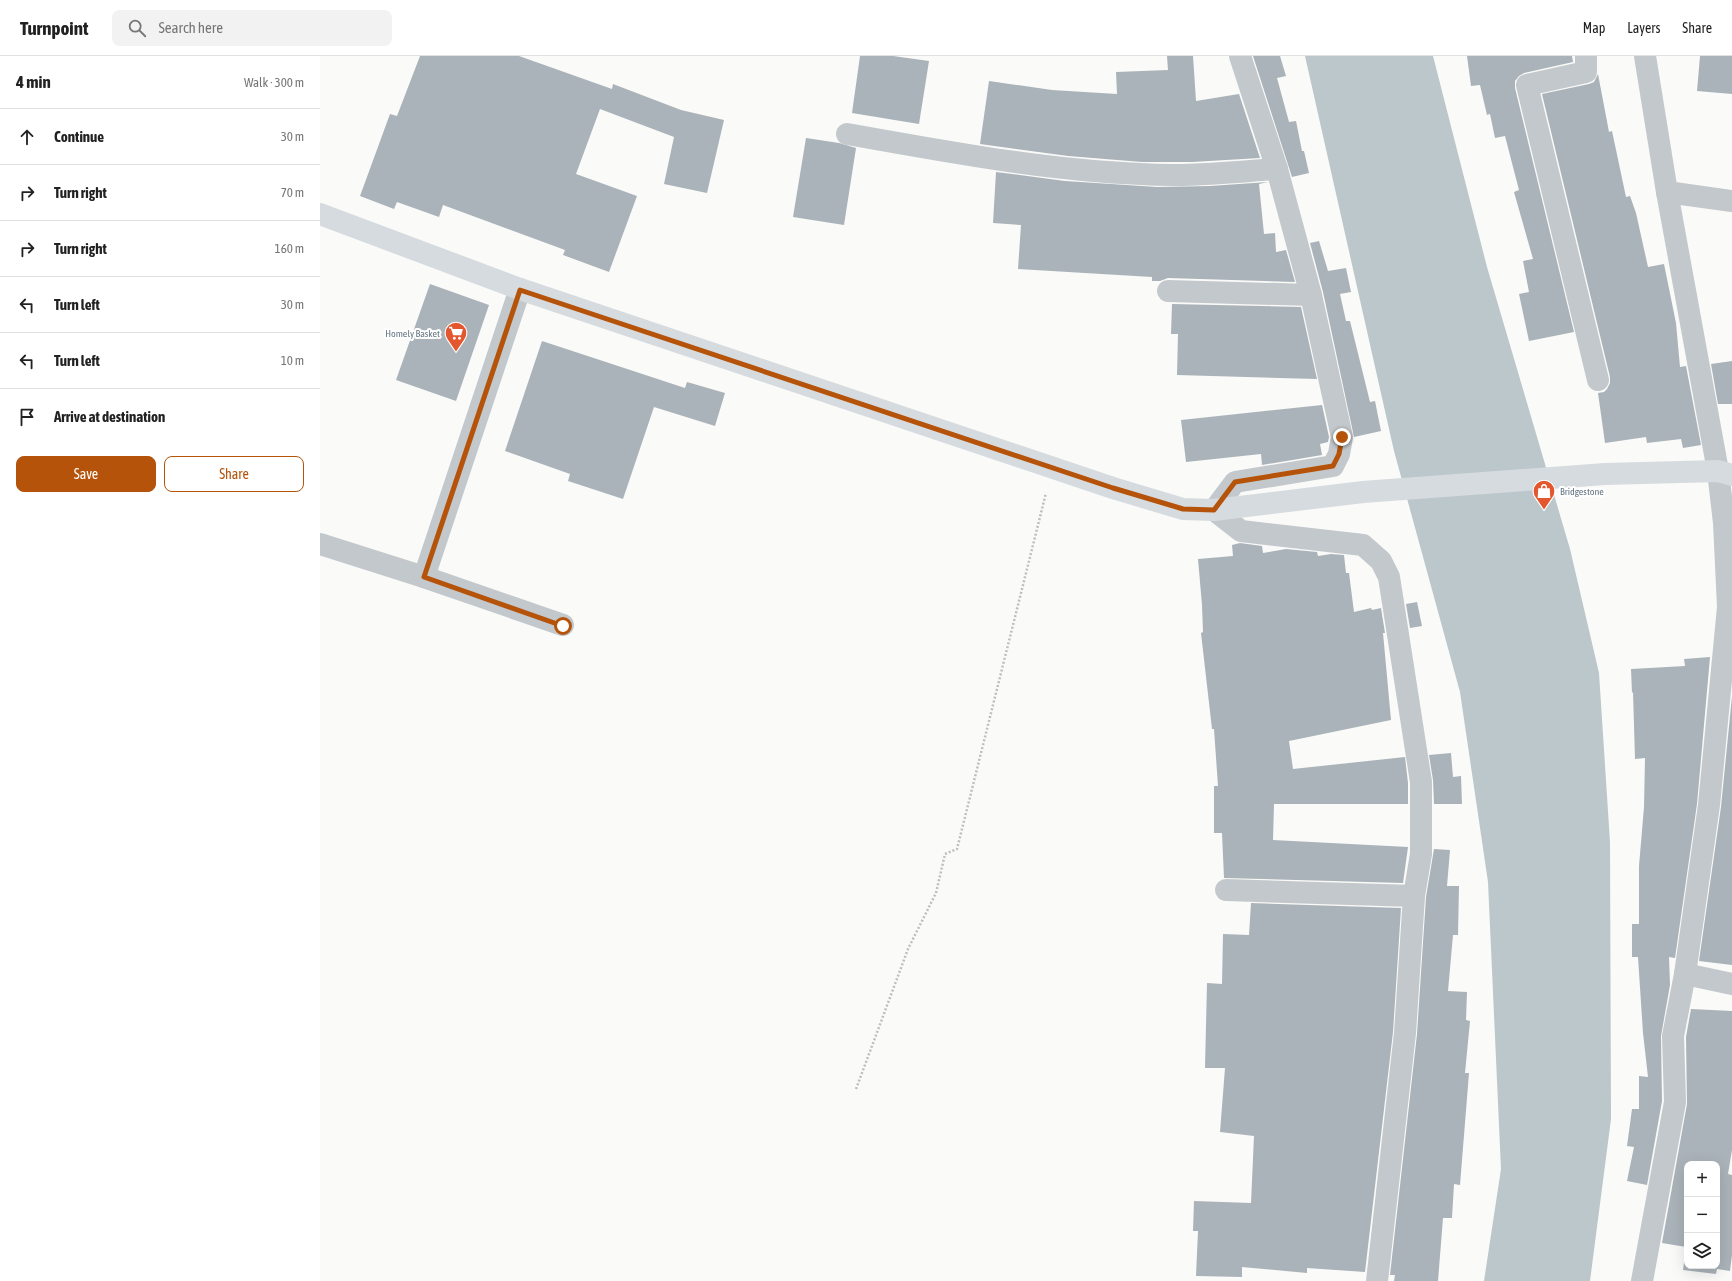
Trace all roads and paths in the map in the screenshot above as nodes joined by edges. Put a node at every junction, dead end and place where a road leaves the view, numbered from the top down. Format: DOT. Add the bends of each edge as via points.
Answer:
graph roads {
  1 [pos="1240,56"];
  2 [pos="1586,56"];
  3 [pos="1645,56"];
  4 [pos="847,134"];
  5 [pos="1277,169"];
  6 [pos="1667,192"];
  7 [pos="1732,201"];
  8 [pos="320,214"];
  9 [pos="520,290"];
  10 [pos="1168,291"];
  11 [pos="1311,295"];
  12 [pos="1598,380"];
  13 [pos="1052,467"];
  14 [pos="1725,473"];
  15 [pos="1214,510"];
  16 [pos="320,544"];
  17 [pos="424,577"];
  18 [pos="563,626"];
  19 [pos="1226,890"];
  20 [pos="1414,896"];
  21 [pos="1685,974"];
  22 [pos="1732,984"];
  23 [pos="856,1089"];
  24 [pos="1377,1281"];
  25 [pos="1642,1281"];
  1 -- 5 [label="street"];
  2 -- 12 [label="street" via="1586,72 1527,85"];
  3 -- 6 [label="street"];
  4 -- 5 [label="street" via="1002,162 1109,172 1180,175"];
  5 -- 11 [label="street"];
  6 -- 7 [label="street"];
  6 -- 14 [label="street"];
  8 -- 9 [label="street"];
  9 -- 13 [label="street"];
  9 -- 17 [label="street"];
  10 -- 11 [label="street"];
  11 -- 15 [label="street" via="1342,437 1339,454 1333,466 1235,482"];
  13 -- 15 [label="street" via="1183,509"];
  13 -- 23 [label="path" via="957,849 945,854 936,893 908,949"];
  14 -- 15 [label="street" via="1605,474 1363,492"];
  14 -- 21 [label="street" via="1724,523 1728,607 1708,805"];
  15 -- 20 [label="street" via="1241,531 1363,545 1381,561 1389,577 1421,782 1421,854"];
  16 -- 17 [label="street"];
  17 -- 18 [label="street"];
  19 -- 20 [label="street"];
  20 -- 24 [label="street" via="1405,1033"];
  21 -- 22 [label="street"];
  21 -- 25 [label="street" via="1673,1036 1675,1102"];
}
